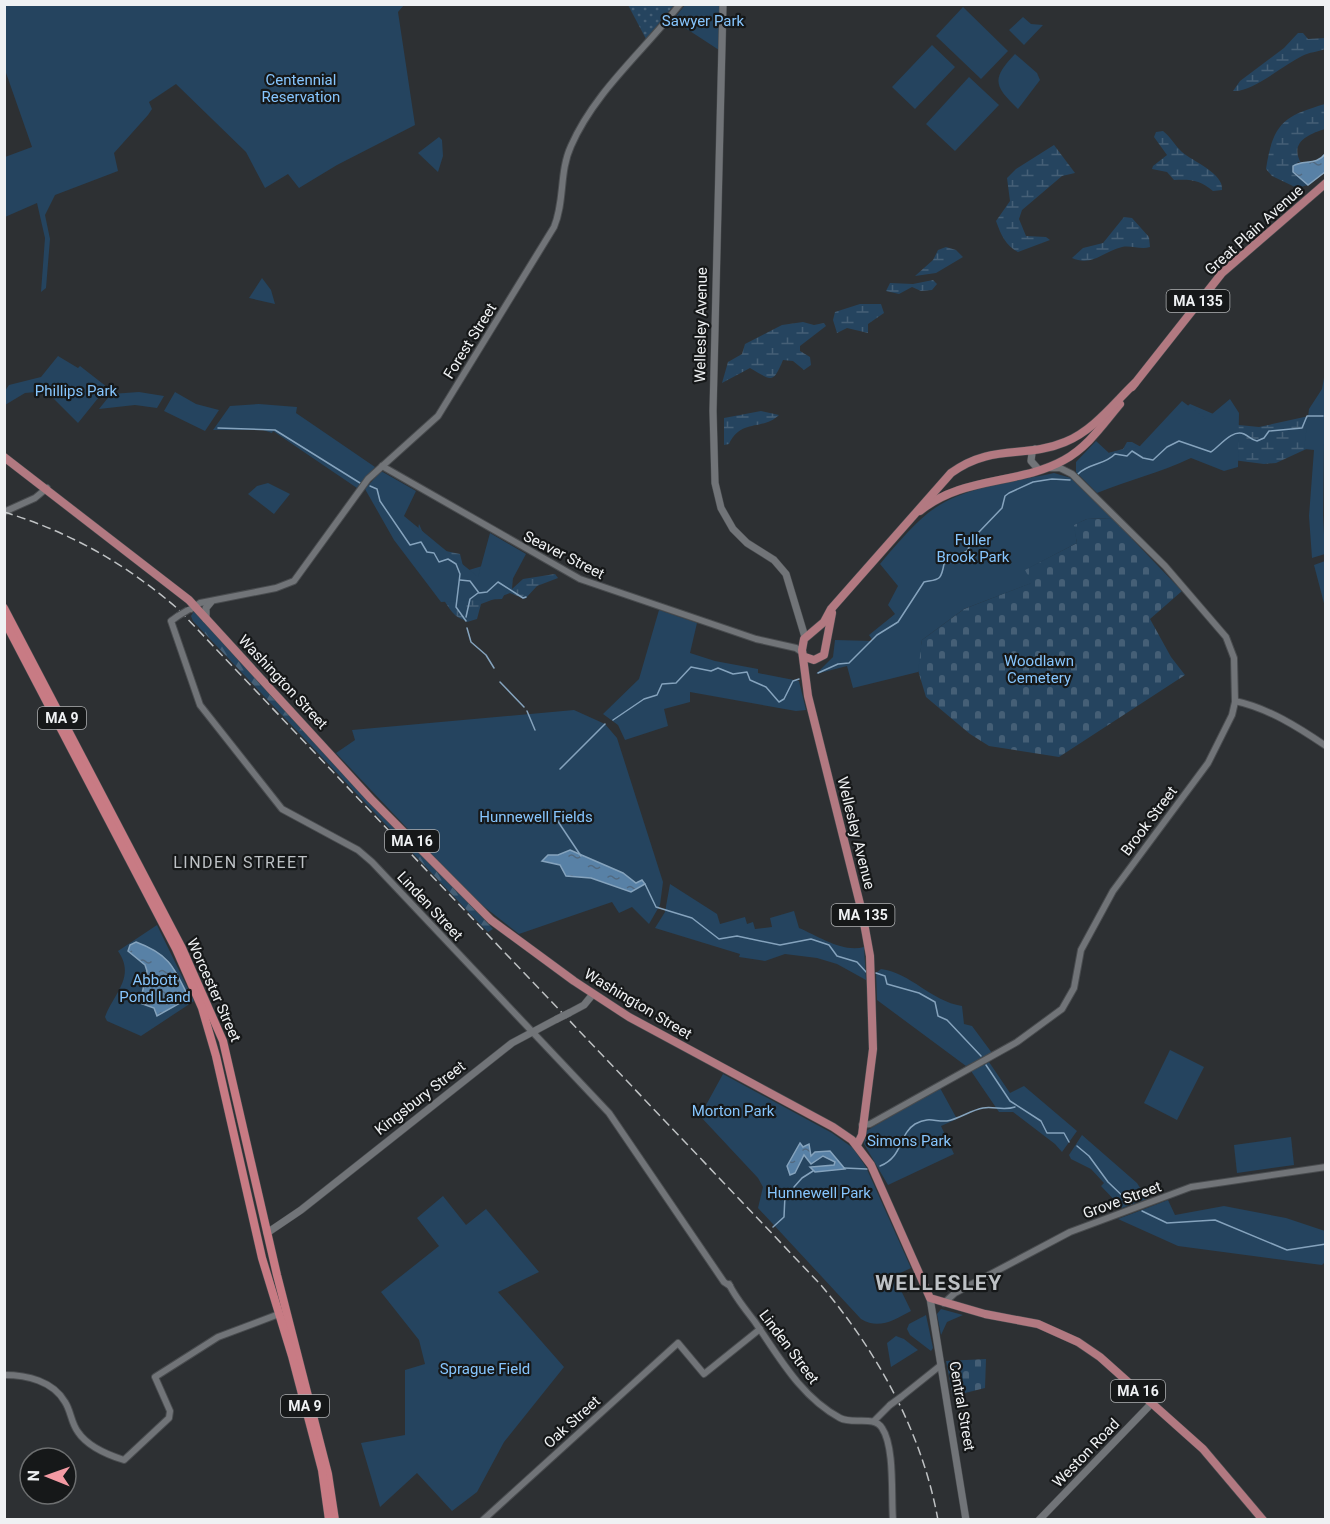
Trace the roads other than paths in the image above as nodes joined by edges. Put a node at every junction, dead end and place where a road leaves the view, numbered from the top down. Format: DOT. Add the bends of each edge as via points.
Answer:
graph roads {
  1 [pos="680,4"];
  2 [pos="723,4"];
  3 [pos="1326,183"];
  4 [pos="1135,383"];
  5 [pos="1069,441"];
  6 [pos="1035,449"];
  7 [pos="1075,454"];
  8 [pos="4,457"];
  9 [pos="382,466"];
  10 [pos="1049,468"];
  11 [pos="1039,470"];
  12 [pos="1072,474"];
  13 [pos="47,488"];
  14 [pos="4,512"];
  15 [pos="902,529"];
  16 [pos="211,602"];
  17 [pos="835,606"];
  18 [pos="4,608"];
  19 [pos="191,608"];
  20 [pos="797,614"];
  21 [pos="206,618"];
  22 [pos="4,620"];
  23 [pos="171,621"];
  24 [pos="815,630"];
  25 [pos="804,638"];
  26 [pos="828,641"];
  27 [pos="784,646"];
  28 [pos="804,655"];
  29 [pos="815,660"];
  30 [pos="807,679"];
  31 [pos="1235,701"];
  32 [pos="1326,746"];
  33 [pos="593,994"];
  34 [pos="533,1031"];
  35 [pos="862,1125"];
  36 [pos="233,1133"];
  37 [pos="245,1133"];
  38 [pos="854,1142"];
  39 [pos="1326,1167"];
  40 [pos="267,1233"];
  41 [pos="282,1294"];
  42 [pos="272,1295"];
  43 [pos="930,1298"];
  44 [pos="944,1303"];
  45 [pos="279,1314"];
  46 [pos="760,1329"];
  47 [pos="942,1365"];
  48 [pos="4,1375"];
  49 [pos="1151,1404"];
  50 [pos="874,1421"];
  51 [pos="329,1520"];
  52 [pos="334,1520"];
  53 [pos="483,1520"];
  54 [pos="893,1520"];
  55 [pos="966,1520"];
  56 [pos="1040,1520"];
  57 [pos="1263,1520"];
  1 -- 9 [label="street, Forest Street" via="604,93 580,129 564,164 560,209 554,227 443,408 428,427"];
  2 -- 20 [label="main road, Wellesley Avenue" via="712,411 715,483 721,508 735,532 774,560 786,574"];
  3 -- 4 [label="main road, Great Plain Avenue / MA 135" via="1222,273"];
  4 -- 5 [label="main road, Great Plain Avenue / MA 135" via="1092,425"];
  4 -- 7 [label="main road, Great Plain Avenue / MA 135"];
  5 -- 6 [label="main road, Great Plain Avenue / MA 135"];
  5 -- 7 [label="main road" via="1077,444"];
  6 -- 11 [label="main road" via="1031,461"];
  6 -- 15 [label="main road, Great Plain Avenue / MA 135" via="994,453 962,466 941,483"];
  7 -- 10 [label="main road, Great Plain Avenue / MA 135"];
  7 -- 12 [label="street" via="1070,464"];
  8 -- 13 [label="main road, Washington Street / MA 16"];
  9 -- 16 [label="street, Forest Street" via="363,485 294,580 276,588"];
  9 -- 27 [label="street, Seaver Street" via="579,579"];
  10 -- 11 [label="main road, Great Plain Avenue / MA 135"];
  10 -- 12 [label="street"];
  11 -- 15 [label="main road, Great Plain Avenue / MA 135" via="955,491 929,505"];
  12 -- 31 [label="street, Brook Street" via="1165,566 1226,637 1234,658"];
  13 -- 14 [label="street"];
  13 -- 19 [label="main road, Washington Street / MA 16"];
  15 -- 17 [label="main road, Great Plain Avenue / MA 135"];
  16 -- 19 [label="street, Forest Street"];
  16 -- 21 [label="main road"];
  17 -- 24 [label="main road, Great Plain Avenue / MA 135"];
  17 -- 26 [label="main road, Great Plain Avenue / MA 135"];
  18 -- 37 [label="highway, Worcester Street / MA 9" via="191,968 223,1041"];
  19 -- 21 [label="main road, Washington Street / MA 16"];
  19 -- 23 [label="street, Forest Street, bridge"];
  20 -- 24 [label="main road"];
  20 -- 25 [label="main road, Wellesley Avenue"];
  21 -- 33 [label="main road, Washington Street / MA 16" via="472,904"];
  22 -- 36 [label="highway, Worcester Street / MA 9" via="184,964 211,1035"];
  23 -- 34 [label="street, Linden Street" via="200,705 282,809 358,850 372,862"];
  24 -- 25 [label="main road, MA 135"];
  24 -- 26 [label="main road"];
  25 -- 27 [label="street"];
  25 -- 28 [label="main road, MA 135"];
  26 -- 29 [label="main road, MA 135" via="824,655"];
  27 -- 28 [label="street, Seaver Street" via="798,649"];
  28 -- 29 [label="main road"];
  28 -- 30 [label="main road, Wellesley Avenue / MA 135"];
  29 -- 30 [label="main road, MA 135"];
  30 -- 35 [label="main road, Wellesley Avenue / MA 135" via="869,948 873,1049"];
  31 -- 32 [label="street" via="1284,721"];
  31 -- 35 [label="street, Brook Street" via="1210,760 1113,891 1081,950 1074,988 1062,1009 1014,1044"];
  33 -- 34 [label="main road, Kingsbury Street, bridge" via="582,1006"];
  33 -- 38 [label="main road, Washington Street / MA 16" via="661,1036 832,1126"];
  34 -- 40 [label="main road, Kingsbury Street" via="509,1044"];
  34 -- 46 [label="street, Linden Street" via="612,1115"];
  35 -- 38 [label="main road, Wellesley Avenue / MA 135"];
  36 -- 37 [label="highway"];
  36 -- 42 [label="highway, Worcester Street / MA 9"];
  37 -- 40 [label="highway, Worcester Street / MA 9"];
  38 -- 43 [label="main road, Washington Street / MA 16" via="876,1174"];
  39 -- 44 [label="street, Grove Street" via="1191,1187 1066,1234 955,1293"];
  40 -- 41 [label="highway, Worcester Street / MA 9"];
  41 -- 42 [label="highway"];
  41 -- 52 [label="highway, Worcester Street / MA 9" via="328,1474"];
  42 -- 45 [label="highway, Worcester Street / MA 9"];
  43 -- 44 [label="main road, MA 16"];
  43 -- 47 [label="main road, Central Street"];
  44 -- 49 [label="main road, MA 16" via="1060,1331 1100,1357"];
  45 -- 48 [label="street" via="218,1337 155,1377 170,1411 169,1418 124,1460 86,1441 63,1399 42,1382 27,1376"];
  45 -- 51 [label="highway, Worcester Street / MA 9" via="322,1470"];
  46 -- 50 [label="street, Linden Street" via="795,1380 814,1399 844,1420"];
  46 -- 53 [label="street, Oak Street" via="704,1374 678,1343"];
  47 -- 50 [label="street, bridge"];
  47 -- 55 [label="main road, Central Street"];
  49 -- 56 [label="main road, Weston Road"];
  49 -- 57 [label="main road, MA 16" via="1211,1457"];
  50 -- 54 [label="street" via="883,1429 888,1445"];
}
